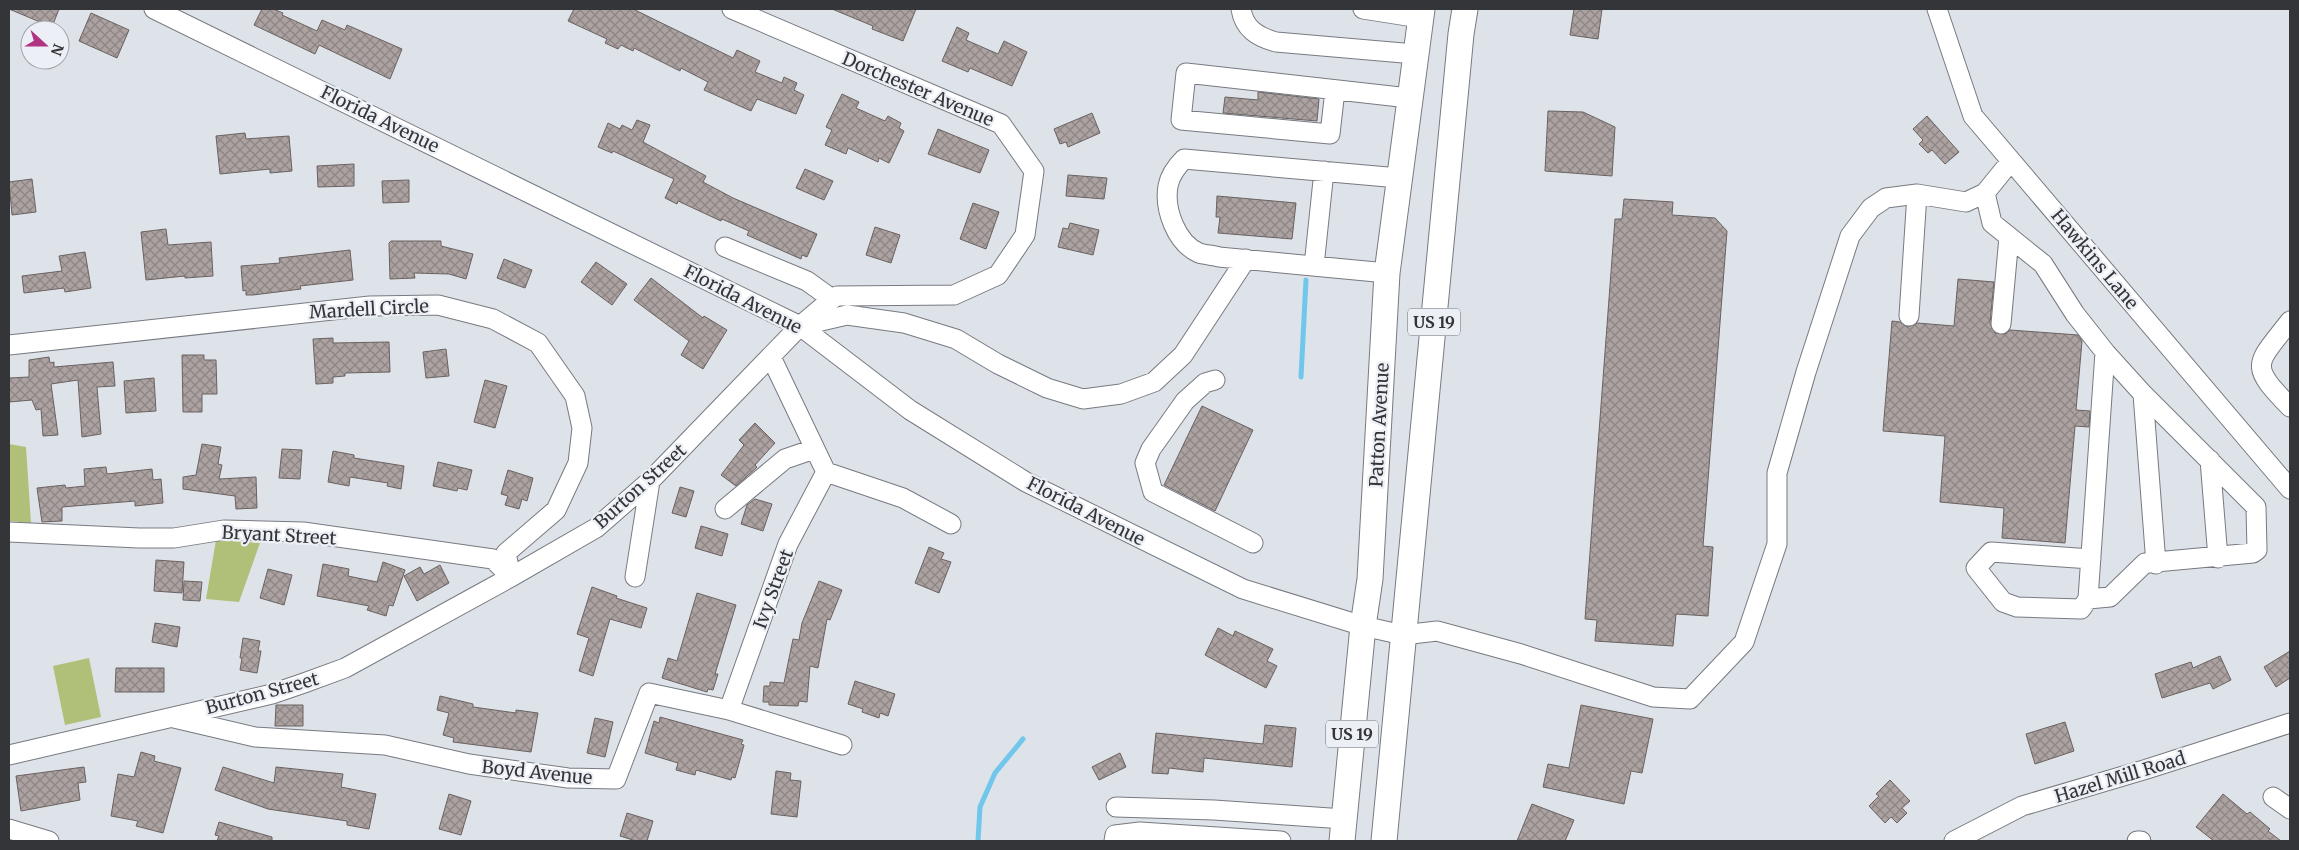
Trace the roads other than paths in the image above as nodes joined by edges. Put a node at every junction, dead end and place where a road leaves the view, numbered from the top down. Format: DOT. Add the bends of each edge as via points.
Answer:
graph roads {
  1 [pos="154,9"];
  2 [pos="732,9"];
  3 [pos="1241,9"];
  4 [pos="1363,9"];
  5 [pos="1465,9"];
  6 [pos="1937,9"];
  7 [pos="1421,13"];
  8 [pos="1415,54"];
  9 [pos="1335,90"];
  10 [pos="1409,98"];
  11 [pos="2011,161"];
  12 [pos="1324,171"];
  13 [pos="1399,178"];
  14 [pos="1985,192"];
  15 [pos="1917,194"];
  16 [pos="2009,237"];
  17 [pos="725,247"];
  18 [pos="1246,259"];
  19 [pos="1314,266"];
  20 [pos="1387,273"];
  21 [pos="832,299"];
  22 [pos="1909,316"];
  23 [pos="2290,321"];
  24 [pos="2001,324"];
  25 [pos="800,326"];
  26 [pos="9,345"];
  27 [pos="2104,352"];
  28 [pos="771,357"];
  29 [pos="1215,380"];
  30 [pos="2143,394"];
  31 [pos="2290,407"];
  32 [pos="814,449"];
  33 [pos="2210,460"];
  34 [pos="826,472"];
  35 [pos="650,481"];
  36 [pos="2290,489"];
  37 [pos="724,508"];
  38 [pos="951,524"];
  39 [pos="9,532"];
  40 [pos="1253,544"];
  41 [pos="2218,558"];
  42 [pos="2091,559"];
  43 [pos="2156,564"];
  44 [pos="511,577"];
  45 [pos="635,577"];
  46 [pos="2088,598"];
  47 [pos="1363,626"];
  48 [pos="1404,635"];
  49 [pos="729,710"];
  50 [pos="169,716"];
  51 [pos="2290,723"];
  52 [pos="842,745"];
  53 [pos="9,755"];
  54 [pos="2273,797"];
  55 [pos="1116,807"];
  56 [pos="2290,810"];
  57 [pos="9,829"];
  58 [pos="1343,830"];
  59 [pos="1147,837"];
  60 [pos="49,841"];
  61 [pos="1114,841"];
  62 [pos="1281,841"];
  63 [pos="1384,841"];
  64 [pos="1954,841"];
  65 [pos="2137,841"];
  66 [pos="2141,841"];
  1 -- 25 [label="street, Florida Avenue"];
  2 -- 21 [label="street, Dorchester Avenue" via="1001,124 1034,171 1025,235 998,276 954,295 837,296"];
  3 -- 8 [label="street" via="1252,32 1276,42"];
  4 -- 7 [label="street"];
  5 -- 48 [label="main road, US 19"];
  6 -- 11 [label="street, Hawkins Lane" via="1973,116"];
  7 -- 8 [label="main road, Patton Avenue / US 19"];
  8 -- 10 [label="main road, Patton Avenue / US 19"];
  9 -- 9 [label="street" via="1186,73 1181,120 1330,134"];
  9 -- 10 [label="street"];
  10 -- 13 [label="main road, Patton Avenue / US 19"];
  11 -- 14 [label="street"];
  11 -- 36 [label="street, Hawkins Lane"];
  12 -- 13 [label="street"];
  12 -- 18 [label="street" via="1184,159 1175,168 1168,185 1168,203 1173,224 1183,240 1199,253"];
  12 -- 19 [label="street"];
  13 -- 20 [label="main road, Patton Avenue / US 19"];
  14 -- 15 [label="street" via="1966,202"];
  14 -- 16 [label="street" via="1992,223"];
  15 -- 22 [label="street"];
  15 -- 48 [label="street, Florida Avenue" via="1886,198 1871,208 1850,236 1777,473 1777,544 1747,634 1744,642 1690,699 1653,697 1521,654 1437,631"];
  16 -- 24 [label="street"];
  16 -- 27 [label="street" via="2043,264"];
  17 -- 21 [label="street" via="807,281"];
  18 -- 19 [label="street"];
  18 -- 25 [label="street" via="1183,355 1154,382 1121,394 1083,399 1039,384 956,339 904,322 847,314"];
  19 -- 20 [label="street"];
  20 -- 47 [label="main road, Patton Avenue / US 19" via="1370,579"];
  21 -- 25 [label="street"];
  23 -- 31 [label="street" via="2264,354 2260,366 2270,386"];
  25 -- 28 [label="street, Burton Street"];
  25 -- 47 [label="street, Florida Avenue" via="910,410 1026,482 1243,589"];
  26 -- 44 [label="street, Mardell Circle" via="370,306 438,305 493,319 538,343 575,396 582,428 578,463 556,510 506,553"];
  27 -- 30 [label="street"];
  27 -- 42 [label="street"];
  28 -- 32 [label="street"];
  28 -- 35 [label="street, Burton Street"];
  29 -- 40 [label="street" via="1205,382 1185,401 1151,448 1145,463 1152,492"];
  30 -- 33 [label="street"];
  30 -- 43 [label="street"];
  32 -- 34 [label="street"];
  32 -- 37 [label="street" via="785,459"];
  33 -- 41 [label="street"];
  33 -- 41 [label="street" via="2256,507 2257,550"];
  34 -- 38 [label="street" via="903,498"];
  34 -- 49 [label="street, Ivy Street" via="788,544"];
  35 -- 44 [label="street, Burton Street" via="596,528"];
  35 -- 45 [label="street"];
  39 -- 44 [label="street, Bryant Street" via="174,538 224,530 303,532 493,559"];
  41 -- 43 [label="street"];
  42 -- 46 [label="street"];
  42 -- 46 [label="street" via="1991,552 1976,568 2003,602 2017,607 2081,609"];
  43 -- 46 [label="street" via="2145,563 2110,597"];
  44 -- 50 [label="street, Burton Street" via="346,668 272,694"];
  47 -- 48 [label="street, Florida Avenue"];
  47 -- 58 [label="main road, Patton Avenue / US 19"];
  48 -- 63 [label="main road, US 19"];
  49 -- 50 [label="street, Boyd Avenue" via="649,692 616,779 568,778 469,764 385,745 255,737"];
  49 -- 52 [label="street, Boyd Avenue"];
  50 -- 53 [label="street, Burton Street"];
  51 -- 64 [label="street, Hazel Mill Road" via="2022,806"];
  54 -- 56 [label="street"];
  55 -- 58 [label="street" via="1214,810"];
  57 -- 60 [label="street"];
  59 -- 61 [label="street" via="1115,835"];
  59 -- 62 [label="street"];
  65 -- 66 [label="street"];
}
